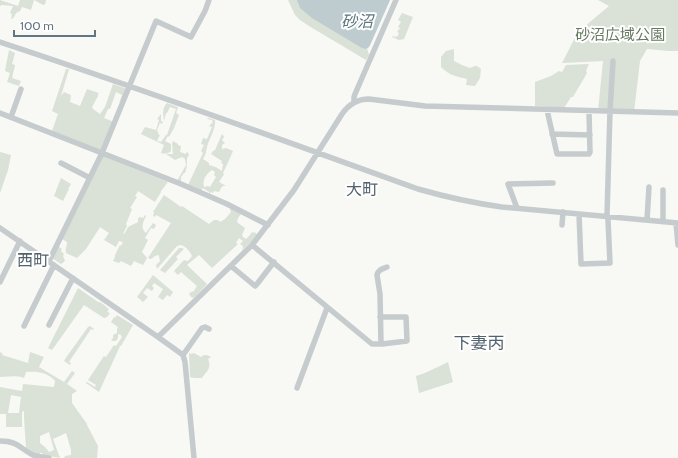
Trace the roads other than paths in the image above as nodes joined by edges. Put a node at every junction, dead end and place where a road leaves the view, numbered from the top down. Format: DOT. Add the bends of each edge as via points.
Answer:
graph roads {
  1 [pos="209,0"];
  2 [pos="396,0"];
  3 [pos="0,42"];
  4 [pos="613,61"];
  5 [pos="130,86"];
  6 [pos="21,89"];
  7 [pos="354,102"];
  8 [pos="547,110"];
  9 [pos="589,111"];
  10 [pos="610,111"];
  11 [pos="0,113"];
  12 [pos="678,113"];
  13 [pos="12,117"];
  14 [pos="552,134"];
  15 [pos="590,135"];
  16 [pos="318,152"];
  17 [pos="102,153"];
  18 [pos="61,163"];
  19 [pos="90,178"];
  20 [pos="552,183"];
  21 [pos="649,187"];
  22 [pos="663,190"];
  23 [pos="517,208"];
  24 [pos="563,212"];
  25 [pos="579,214"];
  26 [pos="607,216"];
  27 [pos="647,220"];
  28 [pos="663,222"];
  29 [pos="677,223"];
  30 [pos="268,225"];
  31 [pos="562,225"];
  32 [pos="0,228"];
  33 [pos="20,242"];
  34 [pos="252,245"];
  35 [pos="678,245"];
  36 [pos="274,262"];
  37 [pos="51,263"];
  38 [pos="231,266"];
  39 [pos="387,267"];
  40 [pos="73,278"];
  41 [pos="0,282"];
  42 [pos="327,308"];
  43 [pos="380,317"];
  44 [pos="49,324"];
  45 [pos="24,326"];
  46 [pos="209,329"];
  47 [pos="158,337"];
  48 [pos="381,344"];
  49 [pos="184,355"];
  50 [pos="297,388"];
  51 [pos="0,441"];
  52 [pos="49,458"];
  53 [pos="194,458"];
  1 -- 5 [label="street" via="191,37 156,21"];
  2 -- 7 [label="street" via="355,94"];
  3 -- 5 [label="street"];
  4 -- 10 [label="street"];
  5 -- 16 [label="street"];
  5 -- 17 [label="street"];
  6 -- 13 [label="street"];
  7 -- 8 [label="street" via="369,99 425,106"];
  7 -- 16 [label="street" via="346,108"];
  8 -- 9 [label="street"];
  8 -- 14 [label="street"];
  9 -- 10 [label="street"];
  9 -- 15 [label="street"];
  10 -- 12 [label="street"];
  10 -- 26 [label="street"];
  11 -- 13 [label="street"];
  13 -- 17 [label="street"];
  14 -- 15 [label="street"];
  14 -- 15 [label="street" via="557,154 589,154"];
  16 -- 23 [label="street" via="418,189 482,204"];
  16 -- 30 [label="street"];
  17 -- 19 [label="street"];
  17 -- 30 [label="street" via="194,190"];
  18 -- 19 [label="street"];
  19 -- 37 [label="street"];
  20 -- 23 [label="street" via="508,184"];
  21 -- 27 [label="street"];
  22 -- 28 [label="street"];
  23 -- 24 [label="street"];
  24 -- 25 [label="street"];
  24 -- 31 [label="street"];
  25 -- 26 [label="street"];
  25 -- 26 [label="street" via="581,264 610,263"];
  26 -- 27 [label="street"];
  27 -- 28 [label="street"];
  28 -- 29 [label="street"];
  29 -- 35 [label="street"];
  30 -- 34 [label="street"];
  32 -- 33 [label="street"];
  33 -- 37 [label="street"];
  33 -- 41 [label="street"];
  34 -- 36 [label="street"];
  34 -- 38 [label="street"];
  36 -- 38 [label="street" via="255,286"];
  36 -- 42 [label="street"];
  37 -- 40 [label="street"];
  37 -- 45 [label="street"];
  38 -- 47 [label="street"];
  39 -- 43 [label="street" via="380,270 377,276"];
  40 -- 44 [label="street"];
  40 -- 47 [label="street"];
  42 -- 48 [label="street" via="372,344"];
  42 -- 50 [label="street"];
  43 -- 48 [label="street"];
  43 -- 48 [label="street" via="406,316 407,328 407,341"];
  46 -- 49 [label="street" via="202,328"];
  47 -- 49 [label="street"];
  49 -- 53 [label="street"];
  51 -- 52 [label="street" via="16,444 33,455"];
}
